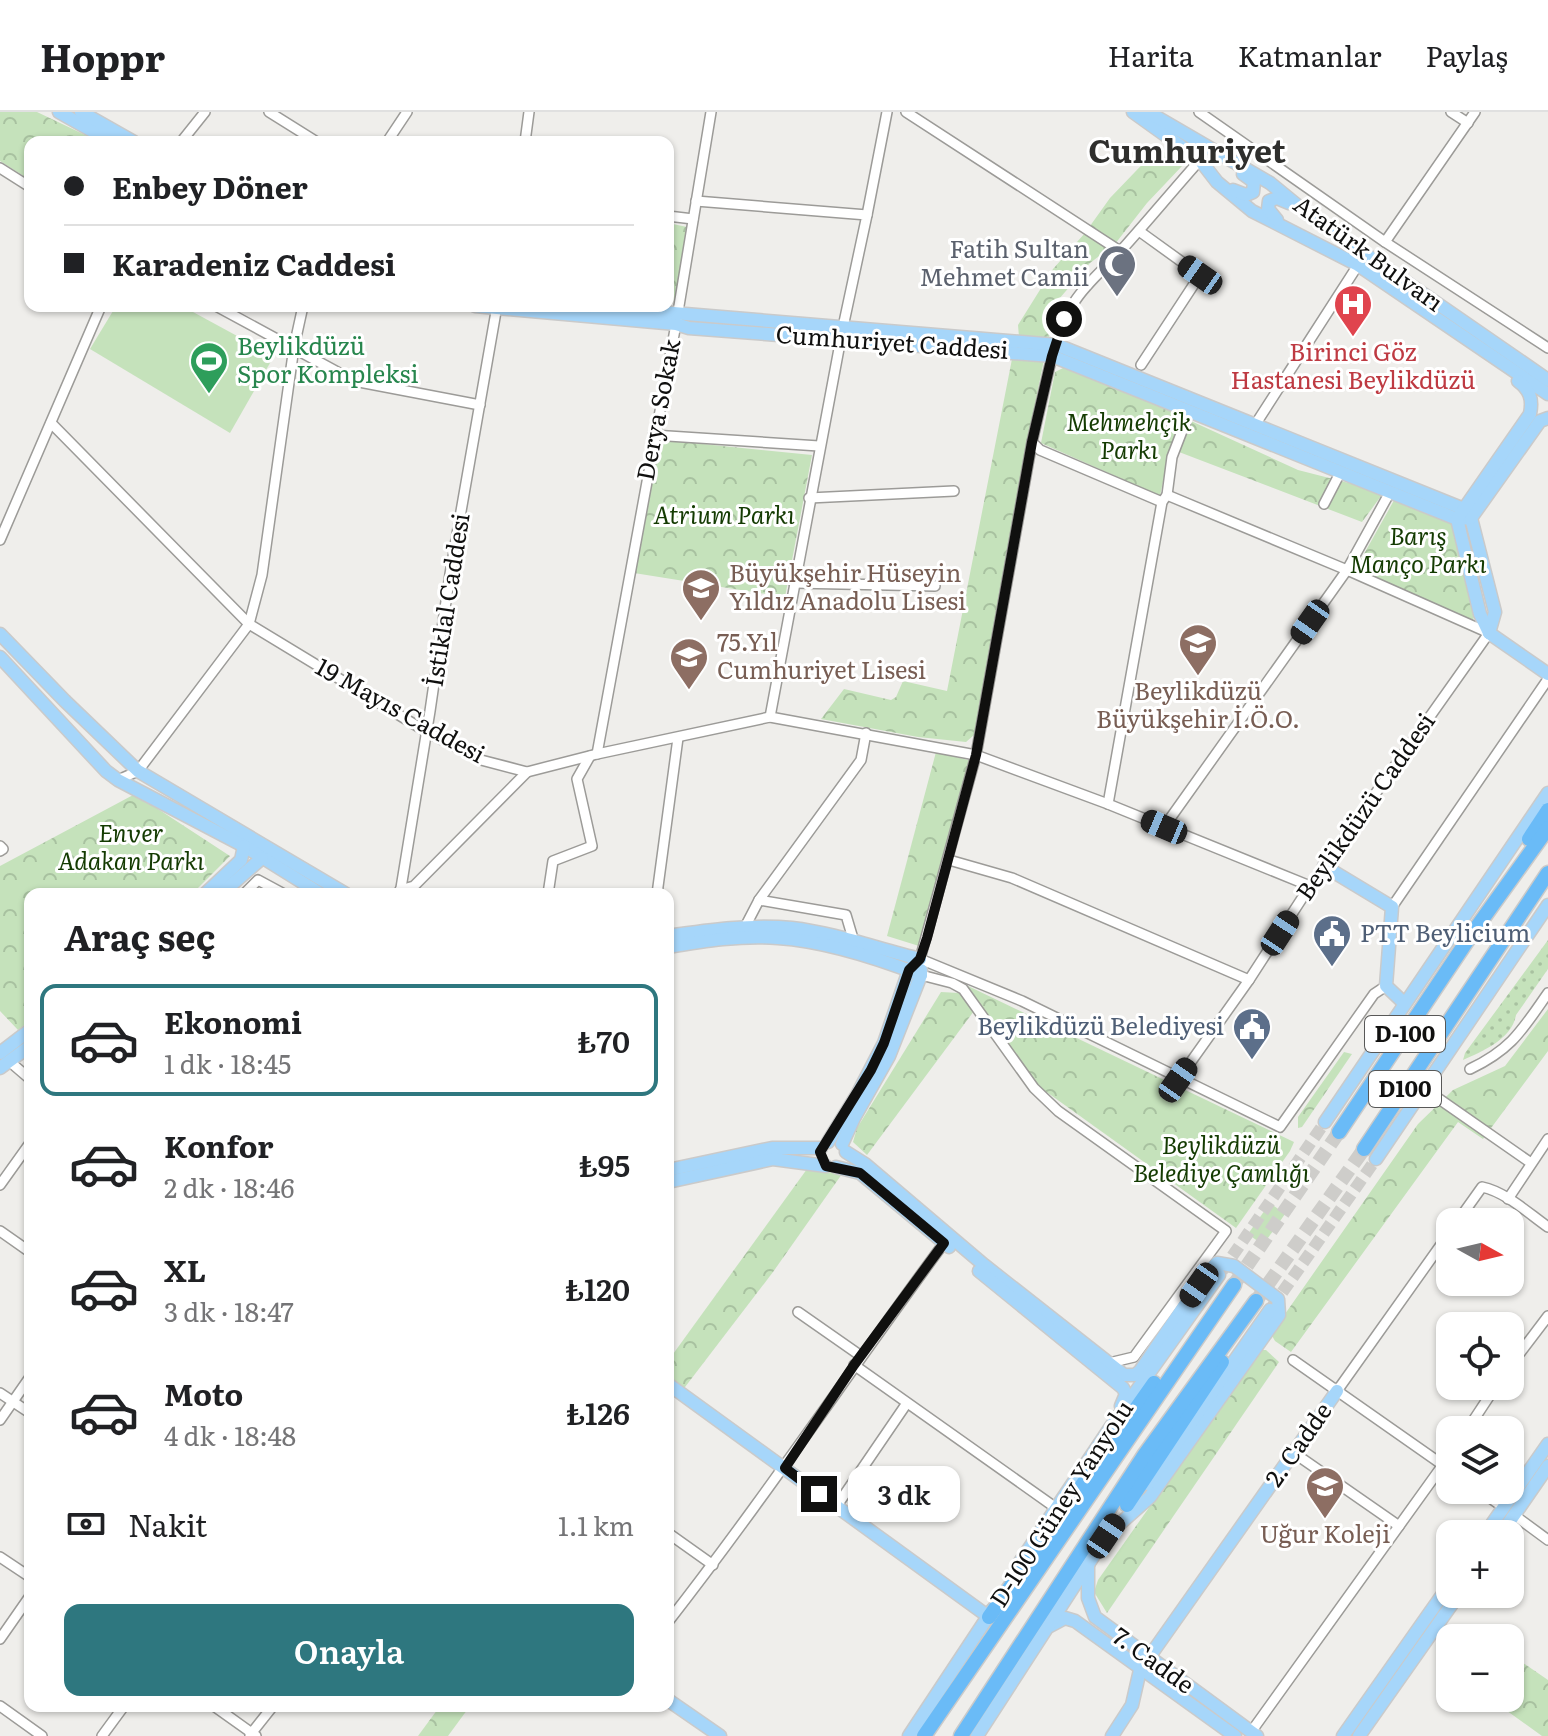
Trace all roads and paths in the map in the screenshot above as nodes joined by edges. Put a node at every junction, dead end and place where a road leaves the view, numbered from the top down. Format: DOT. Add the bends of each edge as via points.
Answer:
graph roads {
  1 [pos="59,112"];
  2 [pos="81,112"];
  3 [pos="205,112"];
  4 [pos="269,112"];
  5 [pos="407,112"];
  6 [pos="529,112"];
  7 [pos="711,112"];
  8 [pos="887,112"];
  9 [pos="906,112"];
  10 [pos="1133,112"];
  11 [pos="1148,112"];
  12 [pos="1170,112"];
  13 [pos="1199,112"];
  14 [pos="1451,112"];
  15 [pos="1475,112"];
  16 [pos="1468,123"];
  17 [pos="1181,133"];
  18 [pos="101,136"];
  19 [pos="123,136"];
  20 [pos="186,136"];
  21 [pos="307,136"];
  22 [pos="391,136"];
  23 [pos="526,136"];
  24 [pos="1222,156"];
  25 [pos="1202,162"];
  26 [pos="0,168"];
  27 [pos="24,183"];
  28 [pos="696,201"];
  29 [pos="867,215"];
  30 [pos="1309,215"];
  31 [pos="674,217"];
  32 [pos="693,219"];
  33 [pos="1288,230"];
  34 [pos="1139,231"];
  35 [pos="1385,242"];
  36 [pos="1120,251"];
  37 [pos="1358,265"];
  38 [pos="98,312"];
  39 [pos="227,312"];
  40 [pos="302,312"];
  41 [pos="496,312"];
  42 [pos="578,312"];
  43 [pos="632,312"];
  44 [pos="676,318"];
  45 [pos="842,333"];
  46 [pos="1474,343"];
  47 [pos="294,347"];
  48 [pos="1548,347"];
  49 [pos="1054,350"];
  50 [pos="1141,365"];
  51 [pos="1546,378"];
  52 [pos="1548,394"];
  53 [pos="480,405"];
  54 [pos="1189,413"];
  55 [pos="1548,418"];
  56 [pos="51,423"];
  57 [pos="1251,430"];
  58 [pos="653,435"];
  59 [pos="1032,442"];
  60 [pos="819,446"];
  61 [pos="1340,473"];
  62 [pos="1393,486"];
  63 [pos="954,491"];
  64 [pos="809,498"];
  65 [pos="1164,498"];
  66 [pos="1324,504"];
  67 [pos="1464,515"];
  68 [pos="0,540"];
  69 [pos="1347,570"];
  70 [pos="794,583"];
  71 [pos="935,586"];
  72 [pos="249,624"];
  73 [pos="1489,633"];
  74 [pos="0,634"];
  75 [pos="0,657"];
  76 [pos="1548,676"];
  77 [pos="770,717"];
  78 [pos="427,732"];
  79 [pos="866,733"];
  80 [pos="678,738"];
  81 [pos="593,755"];
  82 [pos="976,755"];
  83 [pos="138,771"];
  84 [pos="527,772"];
  85 [pos="118,780"];
  86 [pos="1548,793"];
  87 [pos="1108,804"];
  88 [pos="1548,810"];
  89 [pos="1164,827"];
  90 [pos="1548,828"];
  91 [pos="244,846"];
  92 [pos="262,858"];
  93 [pos="949,860"];
  94 [pos="1324,866"];
  95 [pos="1548,873"];
  96 [pos="1310,886"];
  97 [pos="211,888"];
  98 [pos="228,888"];
  99 [pos="250,888"];
  100 [pos="273,888"];
  101 [pos="311,888"];
  102 [pos="336,888"];
  103 [pos="401,888"];
  104 [pos="409,888"];
  105 [pos="549,888"];
  106 [pos="658,888"];
  107 [pos="1548,890"];
  108 [pos="759,900"];
  109 [pos="1548,905"];
  110 [pos="1392,907"];
  111 [pos="745,927"];
  112 [pos="674,935"];
  113 [pos="1471,935"];
  114 [pos="854,942"];
  115 [pos="674,946"];
  116 [pos="920,959"];
  117 [pos="915,973"];
  118 [pos="1249,980"];
  119 [pos="1386,986"];
  120 [pos="1548,993"];
  121 [pos="1404,1003"];
  122 [pos="1445,1029"];
  123 [pos="24,1037"];
  124 [pos="24,1049"];
  125 [pos="3,1061"];
  126 [pos="1470,1069"];
  127 [pos="24,1075"];
  128 [pos="1178,1080"];
  129 [pos="1432,1094"];
  130 [pos="1325,1122"];
  131 [pos="1339,1132"];
  132 [pos="1548,1139"];
  133 [pos="824,1145"];
  134 [pos="844,1148"];
  135 [pos="1364,1149"];
  136 [pos="24,1151"];
  137 [pos="1376,1159"];
  138 [pos="1531,1163"];
  139 [pos="831,1166"];
  140 [pos="674,1169"];
  141 [pos="674,1181"];
  142 [pos="0,1185"];
  143 [pos="1508,1199"];
  144 [pos="1467,1208"];
  145 [pos="1548,1227"];
  146 [pos="0,1231"];
  147 [pos="946,1239"];
  148 [pos="24,1248"];
  149 [pos="1436,1252"];
  150 [pos="1219,1275"];
  151 [pos="1234,1285"];
  152 [pos="1256,1301"];
  153 [pos="1270,1310"];
  154 [pos="798,1312"];
  155 [pos="1548,1316"];
  156 [pos="1243,1319"];
  157 [pos="1196,1340"];
  158 [pos="1524,1348"];
  159 [pos="861,1356"];
  160 [pos="1293,1360"];
  161 [pos="854,1365"];
  162 [pos="1113,1366"];
  163 [pos="24,1385"];
  164 [pos="674,1388"];
  165 [pos="1337,1391"];
  166 [pos="0,1393"];
  167 [pos="12,1402"];
  168 [pos="907,1403"];
  169 [pos="24,1409"];
  170 [pos="0,1420"];
  171 [pos="1112,1425"];
  172 [pos="1548,1444"];
  173 [pos="1294,1453"];
  174 [pos="1436,1459"];
  175 [pos="1548,1466"];
  176 [pos="785,1468"];
  177 [pos="1436,1481"];
  178 [pos="1499,1504"];
  179 [pos="1127,1505"];
  180 [pos="836,1507"];
  181 [pos="1056,1508"];
  182 [pos="1509,1511"];
  183 [pos="1500,1520"];
  184 [pos="1506,1520"];
  185 [pos="1399,1526"];
  186 [pos="1106,1536"];
  187 [pos="674,1537"];
  188 [pos="1548,1540"];
  189 [pos="0,1557"];
  190 [pos="1089,1563"];
  191 [pos="713,1565"];
  192 [pos="24,1573"];
  193 [pos="1436,1604"];
  194 [pos="24,1605"];
  195 [pos="1449,1608"];
  196 [pos="674,1614"];
  197 [pos="989,1617"];
  198 [pos="1048,1628"];
  199 [pos="0,1639"];
  200 [pos="1149,1658"];
  201 [pos="1140,1670"];
  202 [pos="674,1704"];
  203 [pos="0,1706"];
  204 [pos="120,1712"];
  205 [pos="222,1712"];
  206 [pos="269,1712"];
  207 [pos="1254,1734"];
  208 [pos="252,1735"];
  209 [pos="42,1736"];
  210 [pos="102,1736"];
  211 [pos="720,1736"];
  212 [pos="909,1736"];
  213 [pos="924,1736"];
  214 [pos="961,1736"];
  215 [pos="977,1736"];
  216 [pos="1112,1736"];
  217 [pos="1235,1736"];
  218 [pos="1343,1736"];
  219 [pos="1359,1736"];
  1 -- 18 [label="main road"];
  2 -- 19 [label="main road"];
  3 -- 20 [label="street"];
  4 -- 21 [label="street"];
  5 -- 22 [label="street"];
  6 -- 23 [label="street"];
  7 -- 28 [label="street, Derya Sokak"];
  8 -- 29 [label="street"];
  9 -- 36 [label="street"];
  10 -- 25 [label="main road, Atatürk Bulvarı"];
  11 -- 17 [label="main road, Atatürk Bulvarı"];
  12 -- 17 [label="main road"];
  13 -- 35 [label="street"];
  14 -- 16 [label="street"];
  15 -- 16 [label="street"];
  16 -- 35 [label="street"];
  17 -- 24 [label="main road, Atatürk Bulvarı"];
  24 -- 25 [label="main road" via="1254,182 1250,194 1236,192"];
  24 -- 30 [label="main road, Atatürk Bulvarı" via="1279,189"];
  25 -- 33 [label="main road, Atatürk Bulvarı" via="1235,199"];
  25 -- 34 [label="street"];
  26 -- 27 [label="street"];
  28 -- 29 [label="street"];
  28 -- 32 [label="street, Derya Sokak"];
  29 -- 45 [label="street"];
  30 -- 33 [label="main road" via="1272,198 1270,214"];
  30 -- 51 [label="main road, Atatürk Bulvarı"];
  31 -- 32 [label="street"];
  32 -- 44 [label="street, Derya Sokak"];
  33 -- 37 [label="main road, Atatürk Bulvarı"];
  34 -- 36 [label="street"];
  34 -- 50 [label="street" via="1200,275"];
  35 -- 48 [label="street"];
  36 -- 49 [label="street" via="1074,300"];
  37 -- 46 [label="main road, Atatürk Bulvarı"];
  37 -- 57 [label="street"];
  38 -- 56 [label="street"];
  39 -- 47 [label="street"];
  40 -- 47 [label="street"];
  41 -- 53 [label="street, İstiklal Caddesi"];
  42 -- 44 [label="main road, Cumhuriyet Caddesi"];
  43 -- 44 [label="main road, Cumhuriyet Caddesi"];
  44 -- 45 [label="main road, Cumhuriyet Caddesi" via="689,328"];
  44 -- 58 [label="street, Derya Sokak"];
  45 -- 49 [label="main road, Cumhuriyet Caddesi"];
  45 -- 60 [label="street"];
  46 -- 52 [label="main road"];
  46 -- 67 [label="main road" via="1526,387 1531,410"];
  47 -- 53 [label="street" via="354,381"];
  47 -- 72 [label="street" via="262,575"];
  49 -- 54 [label="main road, Cumhuriyet Caddesi"];
  49 -- 57 [label="main road, Cumhuriyet Caddesi"];
  49 -- 59 [label="street"];
  53 -- 78 [label="street, İstiklal Caddesi"];
  54 -- 57 [label="main road, Cumhuriyet Caddesi"];
  54 -- 65 [label="street"];
  55 -- 67 [label="main road" via="1540,421"];
  56 -- 68 [label="street"];
  56 -- 72 [label="street, 19 Mayıs Caddesi"];
  57 -- 61 [label="main road, Cumhuriyet Caddesi"];
  57 -- 62 [label="main road, Cumhuriyet Caddesi"];
  58 -- 60 [label="street"];
  58 -- 81 [label="street, Derya Sokak"];
  59 -- 65 [label="street" via="1040,450"];
  59 -- 82 [label="street"];
  60 -- 64 [label="street"];
  61 -- 62 [label="main road, Cumhuriyet Caddesi"];
  61 -- 66 [label="street"];
  62 -- 67 [label="main road, Cumhuriyet Caddesi"];
  62 -- 69 [label="street"];
  63 -- 64 [label="street"];
  64 -- 70 [label="street"];
  65 -- 69 [label="street"];
  65 -- 87 [label="street"];
  67 -- 73 [label="main road" via="1495,612"];
  69 -- 73 [label="street"];
  69 -- 89 [label="street"];
  70 -- 71 [label="street"];
  70 -- 77 [label="street"];
  72 -- 78 [label="street, 19 Mayıs Caddesi"];
  72 -- 83 [label="street"];
  73 -- 76 [label="main road"];
  73 -- 94 [label="street, Beylikdüzü Caddesi"];
  74 -- 83 [label="main road"];
  75 -- 85 [label="main road"];
  76 -- 110 [label="street"];
  77 -- 79 [label="street, 19 Mayıs Caddesi"];
  77 -- 80 [label="street, 19 Mayıs Caddesi"];
  78 -- 84 [label="street, 19 Mayıs Caddesi" via="481,760"];
  78 -- 103 [label="street, İstiklal Caddesi"];
  79 -- 82 [label="street, 19 Mayıs Caddesi"];
  79 -- 108 [label="street" via="861,760"];
  80 -- 81 [label="street, 19 Mayıs Caddesi"];
  80 -- 106 [label="street"];
  81 -- 84 [label="street, 19 Mayıs Caddesi"];
  81 -- 105 [label="street, Derya Sokak" via="577,779 592,846 553,861"];
  82 -- 87 [label="street, 19 Mayıs Caddesi"];
  82 -- 93 [label="street"];
  83 -- 85 [label="street"];
  83 -- 102 [label="main road"];
  84 -- 104 [label="street"];
  85 -- 91 [label="main road"];
  86 -- 121 [label="main road"];
  87 -- 89 [label="street, 19 Mayıs Caddesi"];
  88 -- 113 [label="highway"];
  89 -- 96 [label="street, 19 Mayıs Caddesi"];
  90 -- 113 [label="highway, D-100"];
  91 -- 92 [label="main road"];
  91 -- 97 [label="main road" via="241,860"];
  92 -- 98 [label="main road"];
  92 -- 101 [label="main road"];
  93 -- 116 [label="street"];
  93 -- 118 [label="street" via="1012,878"];
  94 -- 96 [label="street, Beylikdüzü Caddesi"];
  94 -- 110 [label="main road"];
  95 -- 122 [label="highway, D-100"];
  96 -- 118 [label="street, Beylikdüzü Caddesi"];
  99 -- 100 [label="street" via="258,880"];
  107 -- 122 [label="highway"];
  108 -- 111 [label="street"];
  108 -- 114 [label="street" via="846,915"];
  109 -- 137 [label="main road"];
  110 -- 119 [label="main road"];
  111 -- 112 [label="main road"];
  111 -- 114 [label="main road" via="805,930"];
  113 -- 131 [label="highway, D-100"];
  114 -- 116 [label="main road"];
  115 -- 117 [label="main road" via="779,938"];
  116 -- 117 [label="main road"];
  116 -- 128 [label="street" via="1022,1001"];
  117 -- 133 [label="main road" via="857,1095"];
  117 -- 134 [label="main road" via="889,1056 854,1118"];
  117 -- 162 [label="street" via="963,989 1034,1088 1058,1111 1226,1231 1134,1357"];
  118 -- 128 [label="street, Beylikdüzü Caddesi"];
  119 -- 121 [label="main road"];
  119 -- 128 [label="street" via="1374,994 1280,1127"];
  120 -- 126 [label="street" via="1513,1043"];
  121 -- 130 [label="main road"];
  122 -- 135 [label="highway, D100"];
  123 -- 125 [label="main road"];
  124 -- 125 [label="main road"];
  125 -- 127 [label="street"];
  129 -- 138 [label="street"];
  132 -- 138 [label="street"];
  133 -- 134 [label="main road" via="835,1141"];
  133 -- 139 [label="main road" via="820,1157"];
  133 -- 140 [label="main road" via="772,1148"];
  134 -- 139 [label="main road" via="845,1160"];
  134 -- 147 [label="main road"];
  136 -- 142 [label="street"];
  138 -- 143 [label="street"];
  139 -- 141 [label="main road" via="773,1159"];
  139 -- 147 [label="main road" via="860,1173"];
  143 -- 144 [label="street" via="1482,1187"];
  143 -- 145 [label="street"];
  146 -- 148 [label="street"];
  147 -- 159 [label="street"];
  147 -- 162 [label="main road"];
  147 -- 171 [label="main road" via="1123,1388 1126,1400"];
  149 -- 165 [label="street, 2. Cadde"];
  150 -- 171 [label="main road, D-100 Güney Yanyolu"];
  151 -- 157 [label="highway"];
  152 -- 156 [label="highway"];
  153 -- 179 [label="main road" via="1161,1468"];
  154 -- 159 [label="street"];
  155 -- 158 [label="street"];
  156 -- 179 [label="highway" via="1230,1351"];
  156 -- 214 [label="highway" via="1145,1454"];
  157 -- 197 [label="highway" via="1167,1365"];
  157 -- 213 [label="highway"];
  159 -- 161 [label="street"];
  160 -- 165 [label="street"];
  161 -- 168 [label="street"];
  161 -- 176 [label="street"];
  162 -- 186 [label="main road" via="1130,1376 1140,1371 1217,1263 1234,1266 1280,1303 1279,1315 1150,1497"];
  163 -- 167 [label="street"];
  164 -- 176 [label="main road"];
  165 -- 173 [label="main road, 2. Cadde"];
  165 -- 174 [label="street"];
  166 -- 167 [label="street"];
  167 -- 169 [label="street"];
  167 -- 170 [label="street"];
  168 -- 180 [label="street"];
  168 -- 181 [label="street"];
  171 -- 181 [label="main road, D-100 Güney Yanyolu"];
  172 -- 182 [label="main road"];
  173 -- 185 [label="street"];
  173 -- 200 [label="main road, 2. Cadde"];
  175 -- 182 [label="main road"];
  176 -- 180 [label="main road"];
  176 -- 191 [label="street"];
  177 -- 185 [label="street"];
  178 -- 182 [label="street"];
  179 -- 186 [label="main road"];
  180 -- 197 [label="main road"];
  181 -- 197 [label="main road, D-100 Güney Yanyolu"];
  182 -- 183 [label="main road"];
  182 -- 184 [label="main road"];
  182 -- 188 [label="street"];
  185 -- 207 [label="street"];
  186 -- 190 [label="main road"];
  187 -- 191 [label="street"];
  189 -- 192 [label="street"];
  190 -- 198 [label="main road"];
  190 -- 200 [label="main road, 7. Cadde" via="1088,1598 1095,1617"];
  191 -- 196 [label="street"];
  193 -- 218 [label="main road"];
  194 -- 199 [label="street"];
  195 -- 219 [label="main road"];
  197 -- 212 [label="main road, D-100 Güney Yanyolu"];
  198 -- 201 [label="main road, 7. Cadde" via="1070,1619"];
  198 -- 215 [label="main road"];
  200 -- 201 [label="main road, 2. Cadde"];
  200 -- 207 [label="main road, 7. Cadde"];
  201 -- 216 [label="main road" via="1132,1705"];
  201 -- 217 [label="main road, 7. Cadde"];
  202 -- 211 [label="main road"];
  203 -- 209 [label="street"];
  204 -- 210 [label="street"];
  205 -- 208 [label="street"];
  206 -- 208 [label="street"];
}
